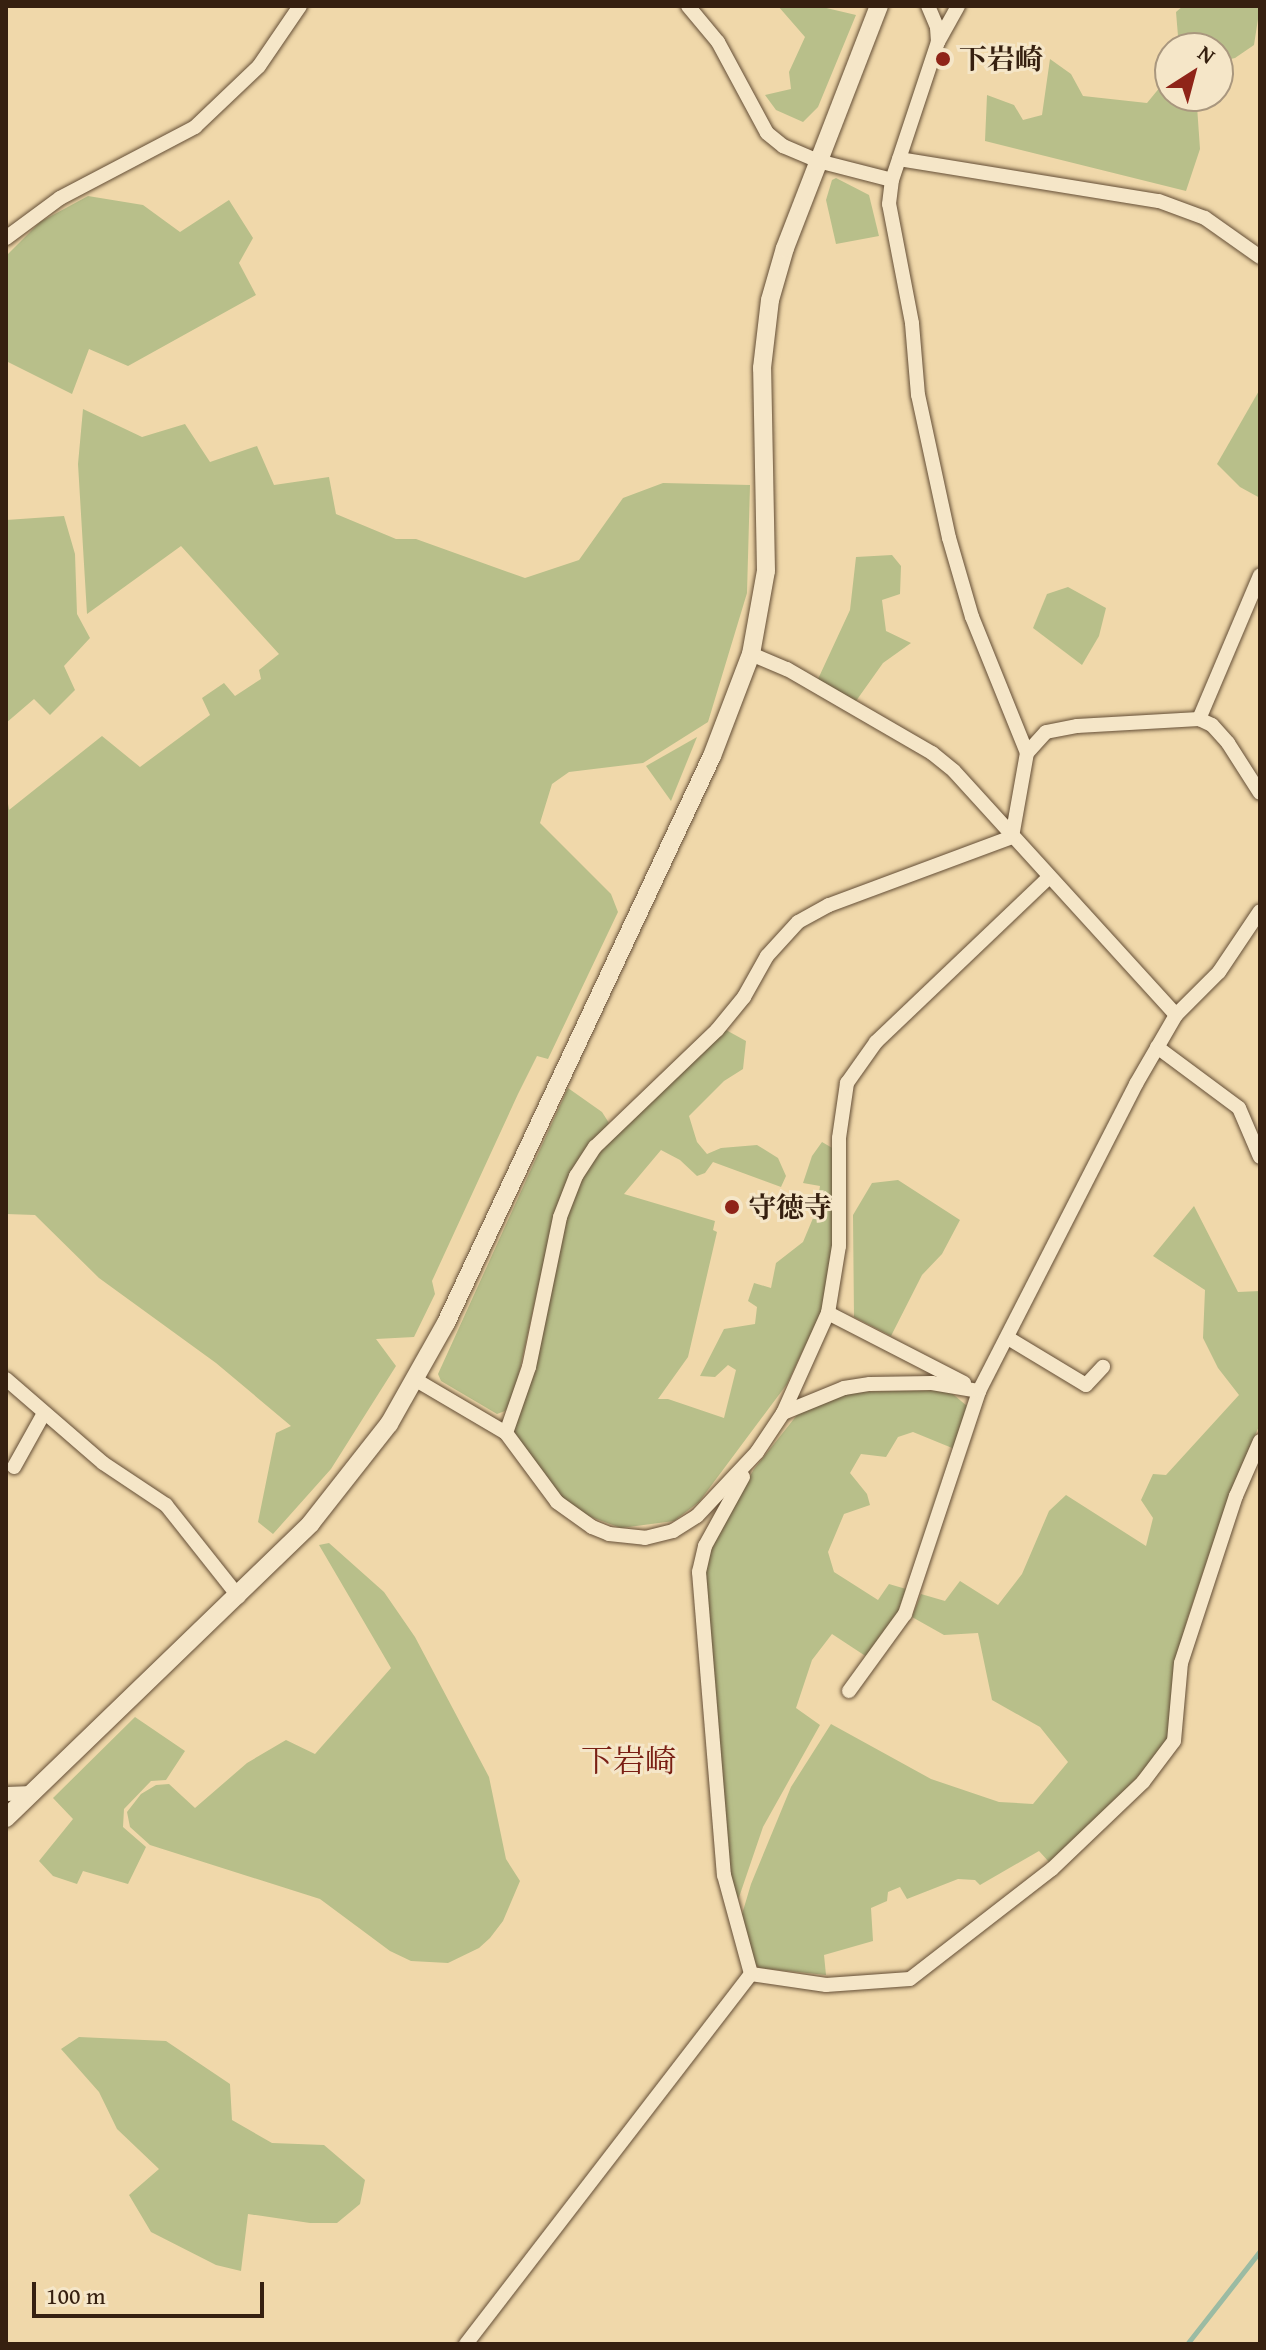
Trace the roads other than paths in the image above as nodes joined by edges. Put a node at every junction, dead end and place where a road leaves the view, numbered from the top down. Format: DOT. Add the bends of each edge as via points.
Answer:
graph roads {
  1 [pos="300,6"];
  2 [pos="688,6"];
  3 [pos="879,6"];
  4 [pos="928,6"];
  5 [pos="958,6"];
  6 [pos="938,42"];
  7 [pos="899,159"];
  8 [pos="818,161"];
  9 [pos="892,180"];
  10 [pos="6,238"];
  11 [pos="1260,257"];
  12 [pos="1260,575"];
  13 [pos="751,654"];
  14 [pos="1199,719"];
  15 [pos="1027,753"];
  16 [pos="1260,793"];
  17 [pos="1012,837"];
  18 [pos="1048,878"];
  19 [pos="1260,911"];
  20 [pos="1176,1015"];
  21 [pos="1157,1047"];
  22 [pos="1260,1157"];
  23 [pos="828,1313"];
  24 [pos="1008,1338"];
  25 [pos="1103,1367"];
  26 [pos="6,1379"];
  27 [pos="416,1380"];
  28 [pos="979,1391"];
  29 [pos="44,1413"];
  30 [pos="783,1413"];
  31 [pos="506,1433"];
  32 [pos="1260,1441"];
  33 [pos="757,1452"];
  34 [pos="14,1467"];
  35 [pos="239,1597"];
  36 [pos="849,1691"];
  37 [pos="33,1793"];
  38 [pos="6,1794"];
  39 [pos="6,1818"];
  40 [pos="751,1974"];
  41 [pos="466,2344"];
  1 -- 10 [label="street" via="259,66 195,127 60,198"];
  2 -- 8 [label="street" via="718,42 767,133"];
  3 -- 8 [label="street"];
  4 -- 6 [label="street"];
  5 -- 6 [label="street"];
  6 -- 7 [label="street"];
  7 -- 9 [label="street"];
  7 -- 11 [label="street" via="1159,201 1205,218"];
  8 -- 9 [label="street"];
  8 -- 13 [label="street" via="785,248 765,331 761,402 766,571"];
  9 -- 15 [label="street" via="889,204 907,288 931,464 972,617"];
  12 -- 14 [label="street"];
  13 -- 17 [label="street" via="787,669 932,753"];
  13 -- 27 [label="street" via="712,756"];
  14 -- 15 [label="street" via="1046,732"];
  14 -- 16 [label="street" via="1228,743"];
  15 -- 17 [label="street"];
  17 -- 18 [label="street"];
  17 -- 31 [label="street" via="829,905 798,922 767,956 717,1030 595,1147 576,1176 560,1217 529,1367"];
  18 -- 20 [label="street"];
  18 -- 23 [label="street" via="876,1042 847,1083 839,1138 839,1246"];
  19 -- 20 [label="street" via="1219,972"];
  20 -- 21 [label="street"];
  21 -- 22 [label="street" via="1239,1108"];
  21 -- 24 [label="street"];
  23 -- 28 [label="street"];
  23 -- 30 [label="street"];
  24 -- 25 [label="street" via="1086,1385"];
  24 -- 28 [label="street"];
  26 -- 29 [label="street"];
  27 -- 31 [label="street"];
  27 -- 35 [label="street" via="353,1474"];
  28 -- 30 [label="street" via="932,1383 870,1384 844,1388"];
  28 -- 36 [label="street" via="905,1614"];
  29 -- 34 [label="street"];
  29 -- 35 [label="street" via="103,1463 166,1505"];
  30 -- 33 [label="street"];
  31 -- 33 [label="street" via="557,1502 592,1527 627,1538 660,1536 697,1516"];
  32 -- 40 [label="street" via="1236,1496 1181,1663 1174,1741 1143,1782 1052,1869 910,1979 826,1985"];
  33 -- 40 [label="street" via="705,1546 699,1572 724,1875"];
  35 -- 37 [label="street"];
  37 -- 38 [label="street"];
  37 -- 39 [label="street"];
  40 -- 41 [label="street"];
}
